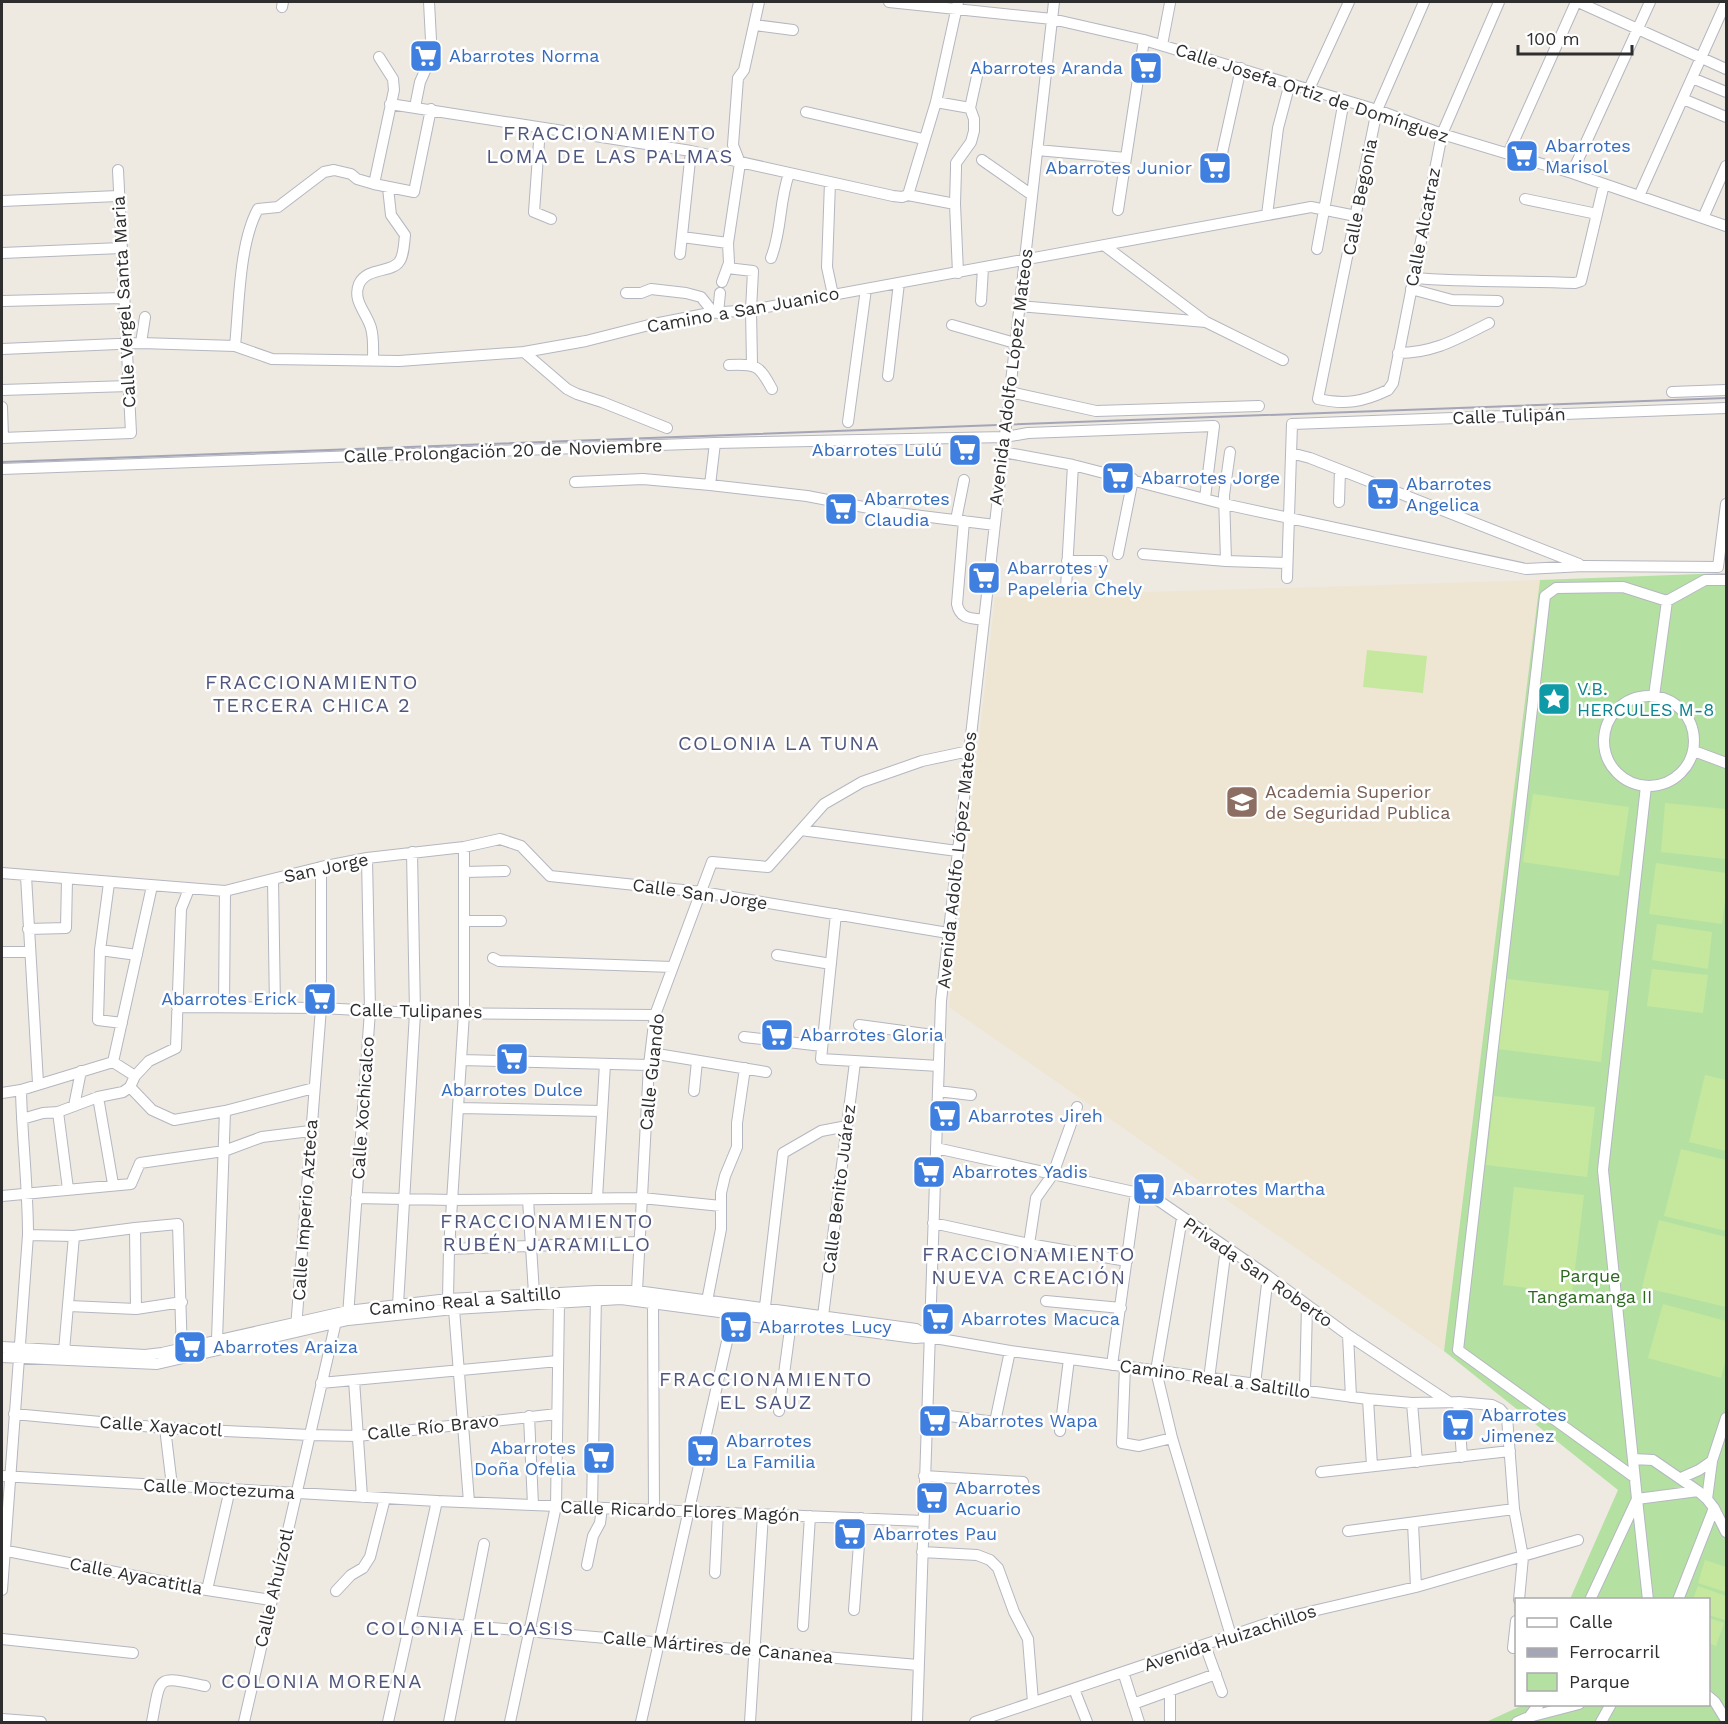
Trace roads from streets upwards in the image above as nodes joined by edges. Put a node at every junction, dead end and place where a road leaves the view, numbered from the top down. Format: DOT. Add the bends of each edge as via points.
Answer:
graph roads {
  1 [pos="429,2"];
  2 [pos="759,2"];
  3 [pos="889,2"];
  4 [pos="1054,2"];
  5 [pos="1350,2"];
  6 [pos="1424,2"];
  7 [pos="1499,2"];
  8 [pos="1577,2"];
  9 [pos="1650,2"];
  10 [pos="1726,2"];
  11 [pos="1170,3"];
  12 [pos="957,5"];
  13 [pos="1052,19"];
  14 [pos="755,25"];
  15 [pos="1638,29"];
  16 [pos="793,30"];
  17 [pos="1144,40"];
  18 [pos="1162,45"];
  19 [pos="379,57"];
  20 [pos="1701,58"];
  21 [pos="1241,68"];
  22 [pos="1726,69"];
  23 [pos="977,76"];
  24 [pos="1692,78"];
  25 [pos="1290,83"];
  26 [pos="1309,89"];
  27 [pos="1726,92"];
  28 [pos="1683,99"];
  29 [pos="1344,100"];
  30 [pos="936,102"];
  31 [pos="390,104"];
  32 [pos="415,107"];
  33 [pos="970,108"];
  34 [pos="431,109"];
  35 [pos="1377,110"];
  36 [pos="806,112"];
  37 [pos="1726,117"];
  38 [pos="540,128"];
  39 [pos="1442,134"];
  40 [pos="923,139"];
  41 [pos="1037,150"];
  42 [pos="691,151"];
  43 [pos="1508,154"];
  44 [pos="1126,158"];
  45 [pos="1221,158"];
  46 [pos="982,160"];
  47 [pos="740,163"];
  48 [pos="1726,166"];
  49 [pos="118,170"];
  50 [pos="789,174"];
  51 [pos="1572,174"];
  52 [pos="830,182"];
  53 [pos="374,184"];
  54 [pos="1604,184"];
  55 [pos="388,188"];
  56 [pos="908,195"];
  57 [pos="1032,195"];
  58 [pos="118,196"];
  59 [pos="1639,196"];
  60 [pos="1525,199"];
  61 [pos="2,201"];
  62 [pos="955,204"];
  63 [pos="1323,208"];
  64 [pos="1118,210"];
  65 [pos="1597,214"];
  66 [pos="1267,215"];
  67 [pos="1356,216"];
  68 [pos="1703,218"];
  69 [pos="550,219"];
  70 [pos="1726,226"];
  71 [pos="682,237"];
  72 [pos="728,243"];
  73 [pos="1105,246"];
  74 [pos="121,248"];
  75 [pos="1317,249"];
  76 [pos="2,253"];
  77 [pos="680,254"];
  78 [pos="771,258"];
  79 [pos="1025,260"];
  80 [pos="727,268"];
  81 [pos="982,268"];
  82 [pos="958,273"];
  83 [pos="898,283"];
  84 [pos="1412,283"];
  85 [pos="866,289"];
  86 [pos="626,293"];
  87 [pos="833,295"];
  88 [pos="124,298"];
  89 [pos="2,301"];
  90 [pos="981,301"];
  91 [pos="1498,301"];
  92 [pos="1019,306"];
  93 [pos="750,310"];
  94 [pos="714,313"];
  95 [pos="145,317"];
  96 [pos="1206,322"];
  97 [pos="1489,323"];
  98 [pos="952,325"];
  99 [pos="141,343"];
  100 [pos="1015,343"];
  101 [pos="127,345"];
  102 [pos="235,346"];
  103 [pos="2,349"];
  104 [pos="524,352"];
  105 [pos="1398,353"];
  106 [pos="1283,360"];
  107 [pos="373,361"];
  108 [pos="752,364"];
  109 [pos="729,365"];
  110 [pos="888,376"];
  111 [pos="129,386"];
  112 [pos="772,389"];
  113 [pos="2,390"];
  114 [pos="1388,390"];
  115 [pos="1726,390"];
  116 [pos="1010,392"];
  117 [pos="1672,392"];
  118 [pos="1259,406"];
  119 [pos="2,407"];
  120 [pos="1726,408"];
  121 [pos="848,422"];
  122 [pos="667,428"];
  123 [pos="1005,436"];
  124 [pos="2,438"];
  125 [pos="715,443"];
  126 [pos="1003,452"];
  127 [pos="1230,452"];
  128 [pos="1291,453"];
  129 [pos="1074,465"];
  130 [pos="2,470"];
  131 [pos="1340,470"];
  132 [pos="1133,479"];
  133 [pos="964,480"];
  134 [pos="575,482"];
  135 [pos="710,485"];
  136 [pos="1205,498"];
  137 [pos="1339,502"];
  138 [pos="1224,504"];
  139 [pos="1726,504"];
  140 [pos="1290,518"];
  141 [pos="1726,519"];
  142 [pos="960,521"];
  143 [pos="994,525"];
  144 [pos="1118,554"];
  145 [pos="1143,554"];
  146 [pos="1067,561"];
  147 [pos="1102,561"];
  148 [pos="1226,561"];
  149 [pos="1287,563"];
  150 [pos="1584,566"];
  151 [pos="1287,578"];
  152 [pos="1726,580"];
  153 [pos="1066,588"];
  154 [pos="1667,601"];
  155 [pos="984,620"];
  156 [pos="1654,696"];
  157 [pos="969,751"];
  158 [pos="1694,751"];
  159 [pos="1726,763"];
  160 [pos="1646,786"];
  161 [pos="801,830"];
  162 [pos="464,847"];
  163 [pos="957,851"];
  164 [pos="412,852"];
  165 [pos="367,858"];
  166 [pos="321,867"];
  167 [pos="505,870"];
  168 [pos="465,872"];
  169 [pos="2,873"];
  170 [pos="26,876"];
  171 [pos="67,879"];
  172 [pos="273,879"];
  173 [pos="110,882"];
  174 [pos="152,886"];
  175 [pos="189,889"];
  176 [pos="225,891"];
  177 [pos="702,892"];
  178 [pos="836,914"];
  179 [pos="465,921"];
  180 [pos="501,921"];
  181 [pos="28,929"];
  182 [pos="948,933"];
  183 [pos="100,950"];
  184 [pos="2,952"];
  185 [pos="29,952"];
  186 [pos="137,955"];
  187 [pos="777,955"];
  188 [pos="493,958"];
  189 [pos="831,964"];
  190 [pos="672,967"];
  191 [pos="177,1007"];
  192 [pos="224,1007"];
  193 [pos="275,1008"];
  194 [pos="321,1008"];
  195 [pos="370,1011"];
  196 [pos="415,1013"];
  197 [pos="464,1013"];
  198 [pos="655,1015"];
  199 [pos="122,1023"];
  200 [pos="859,1025"];
  201 [pos="940,1036"];
  202 [pos="744,1037"];
  203 [pos="822,1046"];
  204 [pos="651,1053"];
  205 [pos="461,1060"];
  206 [pos="697,1061"];
  207 [pos="113,1062"];
  208 [pos="855,1062"];
  209 [pos="605,1064"];
  210 [pos="650,1065"];
  211 [pos="939,1066"];
  212 [pos="745,1068"];
  213 [pos="81,1071"];
  214 [pos="766,1072"];
  215 [pos="135,1076"];
  216 [pos="38,1083"];
  217 [pos="130,1088"];
  218 [pos="314,1088"];
  219 [pos="21,1090"];
  220 [pos="694,1091"];
  221 [pos="938,1091"];
  222 [pos="2,1093"];
  223 [pos="971,1095"];
  224 [pos="98,1097"];
  225 [pos="74,1106"];
  226 [pos="1077,1107"];
  227 [pos="459,1108"];
  228 [pos="225,1111"];
  229 [pos="602,1111"];
  230 [pos="58,1112"];
  231 [pos="22,1119"];
  232 [pos="847,1126"];
  233 [pos="310,1131"];
  234 [pos="936,1148"];
  235 [pos="224,1151"];
  236 [pos="1038,1171"];
  237 [pos="1053,1174"];
  238 [pos="113,1184"];
  239 [pos="68,1189"];
  240 [pos="1136,1192"];
  241 [pos="28,1194"];
  242 [pos="2,1196"];
  243 [pos="642,1197"];
  244 [pos="356,1198"];
  245 [pos="597,1198"];
  246 [pos="1036,1198"];
  247 [pos="403,1200"];
  248 [pos="452,1200"];
  249 [pos="528,1200"];
  250 [pos="721,1206"];
  251 [pos="1182,1218"];
  252 [pos="933,1223"];
  253 [pos="135,1228"];
  254 [pos="28,1235"];
  255 [pos="74,1236"];
  256 [pos="640,1242"];
  257 [pos="1029,1244"];
  258 [pos="531,1246"];
  259 [pos="1226,1248"];
  260 [pos="449,1250"];
  261 [pos="1127,1261"];
  262 [pos="1268,1276"];
  263 [pos="637,1291"];
  264 [pos="534,1293"];
  265 [pos="596,1296"];
  266 [pos="706,1301"];
  267 [pos="1046,1301"];
  268 [pos="182,1302"];
  269 [pos="559,1302"];
  270 [pos="653,1303"];
  271 [pos="451,1304"];
  272 [pos="398,1305"];
  273 [pos="1307,1305"];
  274 [pos="69,1306"];
  275 [pos="1120,1308"];
  276 [pos="136,1309"];
  277 [pos="764,1314"];
  278 [pos="733,1315"];
  279 [pos="823,1316"];
  280 [pos="343,1317"];
  281 [pos="791,1322"];
  282 [pos="296,1327"];
  283 [pos="1348,1335"];
  284 [pos="929,1337"];
  285 [pos="217,1340"];
  286 [pos="2,1347"];
  287 [pos="64,1351"];
  288 [pos="1010,1351"];
  289 [pos="18,1354"];
  290 [pos="182,1354"];
  291 [pos="2,1357"];
  292 [pos="1069,1359"];
  293 [pos="558,1361"];
  294 [pos="1112,1365"];
  295 [pos="1125,1366"];
  296 [pos="458,1370"];
  297 [pos="1156,1371"];
  298 [pos="1209,1379"];
  299 [pos="354,1380"];
  300 [pos="321,1383"];
  301 [pos="1256,1384"];
  302 [pos="1305,1391"];
  303 [pos="1351,1397"];
  304 [pos="1368,1399"];
  305 [pos="1453,1402"];
  306 [pos="1412,1403"];
  307 [pos="779,1411"];
  308 [pos="926,1413"];
  309 [pos="14,1414"];
  310 [pos="557,1414"];
  311 [pos="529,1416"];
  312 [pos="1726,1418"];
  313 [pos="463,1424"];
  314 [pos="7,1427"];
  315 [pos="165,1428"];
  316 [pos="1060,1431"];
  317 [pos="309,1436"];
  318 [pos="358,1436"];
  319 [pos="1172,1438"];
  320 [pos="1510,1451"];
  321 [pos="1462,1457"];
  322 [pos="1633,1459"];
  323 [pos="1712,1461"];
  324 [pos="1417,1462"];
  325 [pos="1372,1466"];
  326 [pos="1321,1472"];
  327 [pos="6,1476"];
  328 [pos="924,1476"];
  329 [pos="1634,1477"];
  330 [pos="1681,1478"];
  331 [pos="1023,1482"];
  332 [pos="172,1486"];
  333 [pos="230,1489"];
  334 [pos="1698,1491"];
  335 [pos="296,1493"];
  336 [pos="362,1497"];
  337 [pos="385,1498"];
  338 [pos="1637,1499"];
  339 [pos="437,1501"];
  340 [pos="469,1502"];
  341 [pos="1711,1503"];
  342 [pos="533,1505"];
  343 [pos="556,1506"];
  344 [pos="597,1508"];
  345 [pos="1514,1509"];
  346 [pos="654,1510"];
  347 [pos="689,1511"];
  348 [pos="718,1512"];
  349 [pos="763,1514"];
  350 [pos="810,1516"];
  351 [pos="861,1518"];
  352 [pos="923,1521"];
  353 [pos="1413,1522"];
  354 [pos="1348,1531"];
  355 [pos="1726,1532"];
  356 [pos="1578,1540"];
  357 [pos="484,1544"];
  358 [pos="3,1550"];
  359 [pos="922,1552"];
  360 [pos="1522,1557"];
  361 [pos="587,1565"];
  362 [pos="715,1573"];
  363 [pos="1416,1587"];
  364 [pos="2,1590"];
  365 [pos="207,1590"];
  366 [pos="336,1591"];
  367 [pos="1519,1598"];
  368 [pos="1590,1598"];
  369 [pos="1648,1598"];
  370 [pos="1678,1598"];
  371 [pos="271,1600"];
  372 [pos="854,1610"];
  373 [pos="411,1621"];
  374 [pos="468,1625"];
  375 [pos="803,1626"];
  376 [pos="531,1630"];
  377 [pos="1515,1630"];
  378 [pos="1231,1636"];
  379 [pos="2,1639"];
  380 [pos="659,1641"];
  381 [pos="1205,1645"];
  382 [pos="1513,1648"];
  383 [pos="756,1650"];
  384 [pos="133,1653"];
  385 [pos="918,1665"];
  386 [pos="1216,1674"];
  387 [pos="1125,1678"];
  388 [pos="205,1686"];
  389 [pos="1074,1689"];
  390 [pos="1170,1691"];
  391 [pos="1222,1692"];
  392 [pos="1710,1698"];
  393 [pos="1034,1702"];
  394 [pos="1133,1704"];
  395 [pos="1538,1706"];
  396 [pos="1573,1706"];
  397 [pos="1610,1706"];
  398 [pos="1726,1716"];
  399 [pos="2,1719"];
  400 [pos="1528,1720"];
  401 [pos="41,1722"];
  402 [pos="152,1722"];
  403 [pos="244,1722"];
  404 [pos="388,1722"];
  405 [pos="448,1722"];
  406 [pos="510,1722"];
  407 [pos="641,1722"];
  408 [pos="750,1722"];
  409 [pos="917,1722"];
  410 [pos="975,1722"];
  411 [pos="1087,1722"];
  412 [pos="1139,1722"];
  413 [pos="1170,1722"];
  414 [pos="1517,1722"];
  415 [pos="1601,1722"];
  1 -- 32 [label="street" via="428,64"];
  2 -- 14 [label="street"];
  3 -- 12 [label="street, Calle Josefa Ortiz de Domínguez"];
  4 -- 13 [label="street, Avenida Adolfo López Mateos"];
  5 -- 26 [label="street"];
  6 -- 35 [label="street, Calle Begonia"];
  7 -- 39 [label="street, Calle Alcatraz"];
  8 -- 15 [label="street"];
  8 -- 43 [label="street"];
  9 -- 15 [label="street"];
  10 -- 20 [label="street"];
  11 -- 18 [label="street"];
  12 -- 13 [label="street, Calle Josefa Ortiz de Domínguez"];
  12 -- 30 [label="street"];
  13 -- 17 [label="street, Calle Josefa Ortiz de Domínguez"];
  13 -- 41 [label="street, Avenida Adolfo López Mateos"];
  14 -- 16 [label="street"];
  14 -- 47 [label="street" via="744,70 738,78 733,145"];
  15 -- 20 [label="street"];
  15 -- 51 [label="street"];
  17 -- 18 [label="street, Calle Josefa Ortiz de Domínguez"];
  17 -- 44 [label="street"];
  18 -- 21 [label="street, Calle Josefa Ortiz de Domínguez"];
  19 -- 31 [label="street" via="393,79"];
  20 -- 22 [label="street"];
  20 -- 24 [label="street"];
  21 -- 25 [label="street, Calle Josefa Ortiz de Domínguez"];
  21 -- 45 [label="street"];
  23 -- 33 [label="street"];
  24 -- 27 [label="street"];
  24 -- 28 [label="street"];
  25 -- 26 [label="street, Calle Josefa Ortiz de Domínguez"];
  25 -- 66 [label="street" via="1278,129"];
  26 -- 29 [label="street, Calle Josefa Ortiz de Domínguez"];
  28 -- 37 [label="street"];
  28 -- 59 [label="street"];
  29 -- 35 [label="street, Calle Josefa Ortiz de Domínguez"];
  29 -- 63 [label="street"];
  30 -- 33 [label="street"];
  30 -- 40 [label="street"];
  31 -- 32 [label="street"];
  31 -- 53 [label="street"];
  32 -- 34 [label="street"];
  33 -- 62 [label="street" via="975,131 956,163"];
  34 -- 38 [label="street"];
  34 -- 55 [label="street" via="414,192"];
  35 -- 39 [label="street, Calle Josefa Ortiz de Domínguez"];
  35 -- 67 [label="street, Calle Begonia"];
  36 -- 40 [label="street"];
  38 -- 42 [label="street"];
  38 -- 69 [label="street" via="534,212"];
  39 -- 43 [label="street, Calle Josefa Ortiz de Domínguez"];
  39 -- 84 [label="street, Calle Alcatraz"];
  40 -- 56 [label="street"];
  41 -- 44 [label="street"];
  41 -- 57 [label="street, Avenida Adolfo López Mateos"];
  42 -- 47 [label="street"];
  42 -- 71 [label="street"];
  43 -- 51 [label="street, Calle Josefa Ortiz de Domínguez"];
  44 -- 64 [label="street"];
  46 -- 57 [label="street"];
  47 -- 50 [label="street"];
  47 -- 72 [label="street"];
  48 -- 68 [label="street"];
  49 -- 58 [label="street, Calle Vergel Santa Maria"];
  50 -- 52 [label="street"];
  50 -- 78 [label="street"];
  51 -- 54 [label="street, Calle Josefa Ortiz de Domínguez"];
  52 -- 56 [label="street" via="893,196"];
  52 -- 87 [label="street" via="826,267"];
  53 -- 55 [label="street"];
  53 -- 102 [label="street" via="351,174 324,172 278,207 258,209 243,261"];
  54 -- 59 [label="street, Calle Josefa Ortiz de Domínguez"];
  54 -- 65 [label="street"];
  55 -- 107 [label="street" via="391,215 405,235 400,259 395,266 366,276 359,284 357,297 372,329"];
  56 -- 62 [label="street"];
  57 -- 79 [label="street, Avenida Adolfo López Mateos"];
  58 -- 61 [label="street"];
  58 -- 74 [label="street, Calle Vergel Santa Maria"];
  59 -- 68 [label="street, Calle Josefa Ortiz de Domínguez"];
  60 -- 65 [label="street"];
  62 -- 82 [label="street"];
  63 -- 66 [label="street, Camino a San Juanico"];
  63 -- 67 [label="street, Camino a San Juanico"];
  63 -- 75 [label="street"];
  65 -- 84 [label="street" via="1581,281"];
  66 -- 73 [label="street, Camino a San Juanico"];
  67 -- 114 [label="street, Calle Begonia" via="1318,399 1351,403"];
  68 -- 70 [label="street, Calle Josefa Ortiz de Domínguez"];
  71 -- 72 [label="street"];
  71 -- 77 [label="street"];
  72 -- 80 [label="street"];
  73 -- 79 [label="street, Camino a San Juanico"];
  73 -- 96 [label="street"];
  74 -- 76 [label="street"];
  74 -- 88 [label="street, Calle Vergel Santa Maria"];
  79 -- 81 [label="street, Camino a San Juanico"];
  79 -- 92 [label="street, Avenida Adolfo López Mateos"];
  80 -- 93 [label="street" via="753,271"];
  80 -- 94 [label="street"];
  81 -- 82 [label="street, Camino a San Juanico"];
  81 -- 90 [label="street"];
  82 -- 83 [label="street, Camino a San Juanico"];
  83 -- 85 [label="street, Camino a San Juanico"];
  83 -- 110 [label="street"];
  84 -- 91 [label="street" via="1452,300"];
  84 -- 105 [label="street, Calle Alcatraz"];
  85 -- 87 [label="street, Camino a San Juanico"];
  85 -- 121 [label="street"];
  86 -- 94 [label="street" via="651,289 686,292 701,297"];
  87 -- 93 [label="street, Camino a San Juanico"];
  88 -- 89 [label="street"];
  88 -- 101 [label="street, Calle Vergel Santa Maria"];
  92 -- 96 [label="street"];
  92 -- 100 [label="street, Avenida Adolfo López Mateos"];
  93 -- 94 [label="street, Camino a San Juanico"];
  93 -- 108 [label="street"];
  94 -- 104 [label="street, Camino a San Juanico"];
  95 -- 99 [label="street"];
  96 -- 106 [label="street"];
  97 -- 105 [label="street" via="1447,345 1417,353"];
  98 -- 100 [label="street"];
  99 -- 101 [label="street, Camino a San Juanico"];
  99 -- 102 [label="street, Camino a San Juanico"];
  100 -- 116 [label="street, Avenida Adolfo López Mateos"];
  101 -- 103 [label="street, Camino a San Juanico"];
  101 -- 111 [label="street, Calle Vergel Santa Maria"];
  102 -- 107 [label="street, Camino a San Juanico" via="272,359"];
  104 -- 107 [label="street, Camino a San Juanico"];
  104 -- 122 [label="street" via="567,389"];
  105 -- 114 [label="street, Calle Alcatraz" via="1393,383"];
  108 -- 109 [label="street"];
  108 -- 112 [label="street" via="762,370"];
  111 -- 113 [label="street"];
  111 -- 124 [label="street, Calle Vergel Santa Maria" via="131,433"];
  115 -- 117 [label="street"];
  116 -- 118 [label="street" via="1096,411"];
  116 -- 123 [label="street, Avenida Adolfo López Mateos"];
  119 -- 124 [label="street"];
  120 -- 128 [label="street, Calle Tulipán" via="1292,424"];
  123 -- 125 [label="street, Calle Prolongación 20 de Noviembre"];
  123 -- 126 [label="street, Avenida Adolfo López Mateos"];
  123 -- 136 [label="street" via="1214,426"];
  125 -- 130 [label="street, Calle Prolongación 20 de Noviembre"];
  125 -- 135 [label="street"];
  126 -- 129 [label="street"];
  126 -- 143 [label="street, Avenida Adolfo López Mateos"];
  127 -- 138 [label="street"];
  128 -- 131 [label="street"];
  128 -- 140 [label="street"];
  129 -- 132 [label="street"];
  129 -- 146 [label="street"];
  131 -- 137 [label="street"];
  131 -- 150 [label="street"];
  132 -- 136 [label="street"];
  132 -- 144 [label="street"];
  133 -- 142 [label="street"];
  134 -- 135 [label="street" via="643,479"];
  135 -- 142 [label="street"];
  136 -- 138 [label="street"];
  138 -- 140 [label="street"];
  138 -- 148 [label="street"];
  139 -- 141 [label="street"];
  140 -- 149 [label="street"];
  140 -- 150 [label="street" via="1526,569"];
  141 -- 150 [label="street" via="1718,567"];
  142 -- 143 [label="street"];
  142 -- 155 [label="street" via="958,611 963,616"];
  143 -- 155 [label="street, Avenida Adolfo López Mateos"];
  145 -- 148 [label="street"];
  146 -- 147 [label="street"];
  146 -- 153 [label="street"];
  148 -- 149 [label="street"];
  149 -- 151 [label="street"];
  152 -- 154 [label="street" via="1706,580"];
  154 -- 156 [label="street"];
  154 -- 329 [label="street" via="1623,587 1556,588 1545,596 1458,1350"];
  155 -- 157 [label="street, Avenida Adolfo López Mateos"];
  156 -- 158 [label="street" via="1673,702 1685,712 1692,726"];
  156 -- 160 [label="street" via="1642,696 1618,708 1604,737 1612,767 1623,778"];
  157 -- 161 [label="street" via="922,761 862,782 824,804"];
  157 -- 163 [label="street, Avenida Adolfo López Mateos"];
  158 -- 159 [label="street"];
  158 -- 160 [label="street" via="1677,777"];
  160 -- 322 [label="street" via="1603,1170"];
  161 -- 163 [label="street"];
  161 -- 177 [label="street, Calle Guando" via="768,867 712,862"];
  162 -- 164 [label="street, San Jorge"];
  162 -- 168 [label="street"];
  162 -- 177 [label="street, Calle San Jorge" via="500,839 521,846 550,876"];
  163 -- 182 [label="street, Avenida Adolfo López Mateos"];
  164 -- 165 [label="street, San Jorge"];
  164 -- 196 [label="street"];
  165 -- 166 [label="street, San Jorge"];
  165 -- 195 [label="street, Calle Xochicalco"];
  166 -- 172 [label="street, San Jorge"];
  166 -- 194 [label="street, Calle Imperio Azteca"];
  167 -- 168 [label="street"];
  168 -- 179 [label="street"];
  169 -- 170 [label="street"];
  170 -- 171 [label="street"];
  170 -- 181 [label="street"];
  171 -- 173 [label="street"];
  171 -- 181 [label="street" via="66,928"];
  172 -- 176 [label="street, San Jorge"];
  172 -- 193 [label="street"];
  173 -- 174 [label="street"];
  173 -- 183 [label="street"];
  174 -- 175 [label="street"];
  174 -- 186 [label="street"];
  175 -- 176 [label="street, San Jorge"];
  175 -- 191 [label="street" via="181,909"];
  176 -- 192 [label="street"];
  177 -- 178 [label="street, Calle San Jorge"];
  177 -- 190 [label="street, Calle Guando"];
  178 -- 182 [label="street, Calle San Jorge"];
  178 -- 189 [label="street"];
  179 -- 180 [label="street"];
  179 -- 197 [label="street"];
  181 -- 185 [label="street"];
  182 -- 201 [label="street, Avenida Adolfo López Mateos"];
  183 -- 186 [label="street"];
  183 -- 199 [label="street" via="98,1020"];
  184 -- 185 [label="street"];
  185 -- 216 [label="street"];
  186 -- 199 [label="street"];
  187 -- 189 [label="street"];
  188 -- 190 [label="street"];
  189 -- 203 [label="street"];
  190 -- 198 [label="street, Calle Guando"];
  191 -- 192 [label="street, Calle Tulipanes"];
  191 -- 215 [label="street" via="176,1048 149,1061"];
  192 -- 193 [label="street, Calle Tulipanes"];
  193 -- 194 [label="street, Calle Tulipanes"];
  194 -- 195 [label="street, Calle Tulipanes"];
  194 -- 218 [label="street, Calle Imperio Azteca"];
  195 -- 196 [label="street, Calle Tulipanes"];
  195 -- 244 [label="street, Calle Xochicalco"];
  196 -- 197 [label="street, Calle Tulipanes"];
  196 -- 247 [label="street"];
  197 -- 198 [label="street, Calle Tulipanes"];
  197 -- 205 [label="street"];
  198 -- 204 [label="street, Calle Guando"];
  199 -- 207 [label="street"];
  200 -- 201 [label="street"];
  201 -- 211 [label="street, Avenida Adolfo López Mateos"];
  202 -- 203 [label="street"];
  203 -- 208 [label="street" via="821,1059"];
  204 -- 206 [label="street"];
  204 -- 210 [label="street, Calle Guando"];
  205 -- 209 [label="street"];
  205 -- 227 [label="street"];
  206 -- 212 [label="street"];
  206 -- 220 [label="street"];
  207 -- 213 [label="street"];
  207 -- 215 [label="street"];
  208 -- 211 [label="street"];
  208 -- 232 [label="street, Calle Benito Juárez"];
  209 -- 210 [label="street"];
  209 -- 229 [label="street"];
  210 -- 243 [label="street, Calle Guando"];
  211 -- 221 [label="street, Avenida Adolfo López Mateos"];
  212 -- 214 [label="street"];
  212 -- 250 [label="street" via="737,1147 721,1193"];
  213 -- 216 [label="street"];
  213 -- 225 [label="street"];
  215 -- 217 [label="street"];
  216 -- 219 [label="street"];
  217 -- 224 [label="street"];
  217 -- 228 [label="street" via="152,1110 168,1119"];
  218 -- 228 [label="street"];
  218 -- 233 [label="street, Calle Imperio Azteca"];
  219 -- 222 [label="street"];
  219 -- 231 [label="street"];
  221 -- 223 [label="street"];
  221 -- 234 [label="street, Avenida Adolfo López Mateos"];
  224 -- 225 [label="street"];
  224 -- 238 [label="street"];
  225 -- 230 [label="street"];
  226 -- 237 [label="street"];
  227 -- 229 [label="street"];
  227 -- 248 [label="street"];
  228 -- 235 [label="street"];
  229 -- 245 [label="street"];
  230 -- 231 [label="street"];
  230 -- 239 [label="street"];
  231 -- 241 [label="street"];
  232 -- 277 [label="street" via="821,1131 783,1153"];
  232 -- 279 [label="street, Calle Benito Juárez"];
  233 -- 235 [label="street" via="262,1137"];
  233 -- 282 [label="street, Calle Imperio Azteca"];
  234 -- 236 [label="street, Privada San Roberto"];
  234 -- 252 [label="street, Avenida Adolfo López Mateos"];
  235 -- 238 [label="street" via="140,1163 131,1184"];
  235 -- 285 [label="street"];
  236 -- 237 [label="street, Privada San Roberto"];
  236 -- 246 [label="street"];
  237 -- 240 [label="street, Privada San Roberto"];
  237 -- 246 [label="street"];
  238 -- 239 [label="street"];
  239 -- 241 [label="street"];
  240 -- 251 [label="street, Privada San Roberto" via="1152,1197"];
  240 -- 261 [label="street"];
  241 -- 242 [label="street"];
  241 -- 254 [label="street"];
  243 -- 245 [label="street"];
  243 -- 250 [label="street"];
  243 -- 256 [label="street, Calle Guando"];
  244 -- 247 [label="street"];
  244 -- 280 [label="street, Calle Xochicalco"];
  245 -- 249 [label="street"];
  246 -- 257 [label="street"];
  247 -- 248 [label="street"];
  247 -- 272 [label="street"];
  248 -- 249 [label="street"];
  248 -- 260 [label="street"];
  249 -- 258 [label="street"];
  250 -- 266 [label="street" via="721,1229"];
  251 -- 259 [label="street, Privada San Roberto"];
  251 -- 297 [label="street"];
  252 -- 257 [label="street"];
  252 -- 284 [label="street, Avenida Adolfo López Mateos"];
  253 -- 255 [label="street"];
  253 -- 268 [label="street" via="178,1224"];
  253 -- 276 [label="street"];
  254 -- 255 [label="street"];
  254 -- 289 [label="street"];
  255 -- 274 [label="street"];
  256 -- 258 [label="street"];
  256 -- 263 [label="street, Calle Guando"];
  257 -- 261 [label="street"];
  258 -- 260 [label="street"];
  258 -- 264 [label="street"];
  259 -- 262 [label="street, Privada San Roberto"];
  259 -- 298 [label="street"];
  260 -- 271 [label="street"];
  261 -- 275 [label="street"];
  262 -- 273 [label="street, Privada San Roberto"];
  262 -- 301 [label="street"];
  263 -- 265 [label="street, Camino Real a Saltillo"];
  263 -- 266 [label="street, Camino Real a Saltillo"];
  264 -- 265 [label="street, Camino Real a Saltillo"];
  264 -- 271 [label="street, Camino Real a Saltillo"];
  265 -- 269 [label="street, Camino Real a Saltillo"];
  265 -- 270 [label="street, Camino Real a Saltillo"];
  265 -- 344 [label="street"];
  266 -- 277 [label="street, Camino Real a Saltillo"];
  267 -- 275 [label="street"];
  268 -- 276 [label="street"];
  268 -- 290 [label="street"];
  269 -- 271 [label="street, Camino Real a Saltillo"];
  269 -- 293 [label="street"];
  270 -- 278 [label="street, Camino Real a Saltillo"];
  270 -- 346 [label="street"];
  271 -- 272 [label="street, Camino Real a Saltillo"];
  271 -- 280 [label="street, Camino Real a Saltillo"];
  271 -- 296 [label="street"];
  272 -- 280 [label="street, Camino Real a Saltillo"];
  273 -- 283 [label="street, Privada San Roberto"];
  273 -- 302 [label="street"];
  274 -- 276 [label="street"];
  274 -- 287 [label="street"];
  275 -- 294 [label="street"];
  277 -- 278 [label="street, Camino Real a Saltillo"];
  277 -- 279 [label="street, Camino Real a Saltillo"];
  277 -- 281 [label="street, Camino Real a Saltillo"];
  278 -- 347 [label="street"];
  279 -- 284 [label="street, Camino Real a Saltillo" via="916,1329"];
  280 -- 282 [label="street, Camino Real a Saltillo"];
  280 -- 300 [label="street, Calle Ahuízotl"];
  281 -- 284 [label="street, Camino Real a Saltillo"];
  281 -- 307 [label="street"];
  282 -- 285 [label="street, Camino Real a Saltillo"];
  282 -- 290 [label="street, Camino Real a Saltillo"];
  283 -- 303 [label="street"];
  283 -- 305 [label="street, Privada San Roberto"];
  284 -- 288 [label="street, Camino Real a Saltillo"];
  284 -- 308 [label="street, Avenida Adolfo López Mateos"];
  285 -- 290 [label="street, Camino Real a Saltillo"];
  286 -- 289 [label="street, Camino Real a Saltillo"];
  287 -- 289 [label="street, Camino Real a Saltillo"];
  287 -- 290 [label="street, Camino Real a Saltillo"];
  288 -- 292 [label="street, Camino Real a Saltillo"];
  288 -- 308 [label="street" via="995,1422"];
  289 -- 290 [label="street, Camino Real a Saltillo" via="142,1365 157,1364"];
  289 -- 291 [label="street, Camino Real a Saltillo"];
  289 -- 309 [label="street"];
  292 -- 294 [label="street, Camino Real a Saltillo"];
  292 -- 316 [label="street"];
  293 -- 296 [label="street"];
  293 -- 310 [label="street"];
  294 -- 295 [label="street, Camino Real a Saltillo"];
  295 -- 297 [label="street, Camino Real a Saltillo"];
  295 -- 319 [label="street" via="1122,1443 1139,1446"];
  296 -- 299 [label="street"];
  296 -- 313 [label="street"];
  297 -- 298 [label="street, Camino Real a Saltillo"];
  297 -- 319 [label="street"];
  298 -- 301 [label="street, Camino Real a Saltillo"];
  299 -- 300 [label="street"];
  299 -- 318 [label="street"];
  300 -- 317 [label="street, Calle Ahuízotl"];
  301 -- 302 [label="street, Camino Real a Saltillo"];
  302 -- 303 [label="street, Camino Real a Saltillo"];
  303 -- 304 [label="street, Camino Real a Saltillo"];
  304 -- 306 [label="street, Camino Real a Saltillo"];
  304 -- 325 [label="street"];
  305 -- 306 [label="street, Camino Real a Saltillo"];
  305 -- 320 [label="street, Camino Real a Saltillo" via="1500,1409 1507,1417"];
  305 -- 321 [label="street"];
  306 -- 324 [label="street"];
  308 -- 328 [label="street, Avenida Adolfo López Mateos"];
  309 -- 314 [label="street"];
  309 -- 315 [label="street, Calle Xayacotl"];
  310 -- 311 [label="street, Calle Río Bravo"];
  310 -- 343 [label="street"];
  311 -- 313 [label="street, Calle Río Bravo"];
  311 -- 342 [label="street"];
  312 -- 323 [label="street"];
  313 -- 318 [label="street, Calle Río Bravo"];
  313 -- 340 [label="street"];
  314 -- 327 [label="street"];
  315 -- 317 [label="street, Calle Xayacotl"];
  315 -- 332 [label="street"];
  317 -- 318 [label="street, Calle Río Bravo"];
  317 -- 335 [label="street, Calle Ahuízotl"];
  318 -- 336 [label="street"];
  319 -- 378 [label="street"];
  320 -- 321 [label="street"];
  320 -- 345 [label="street"];
  321 -- 324 [label="street"];
  322 -- 329 [label="street"];
  322 -- 330 [label="street" via="1653,1460"];
  323 -- 330 [label="street"];
  323 -- 341 [label="street"];
  324 -- 325 [label="street"];
  325 -- 326 [label="street"];
  327 -- 332 [label="street, Calle Moctezuma"];
  327 -- 358 [label="street"];
  328 -- 331 [label="street"];
  328 -- 352 [label="street, Avenida Adolfo López Mateos"];
  329 -- 338 [label="street"];
  330 -- 334 [label="street"];
  332 -- 333 [label="street, Calle Moctezuma"];
  333 -- 335 [label="street, Calle Moctezuma"];
  333 -- 365 [label="street"];
  334 -- 338 [label="street"];
  334 -- 341 [label="street"];
  335 -- 336 [label="street, Calle Moctezuma"];
  335 -- 371 [label="street, Calle Ahuízotl"];
  336 -- 337 [label="street, Calle Moctezuma"];
  337 -- 339 [label="street, Calle Moctezuma"];
  337 -- 366 [label="street" via="370,1557"];
  338 -- 368 [label="street"];
  338 -- 369 [label="street"];
  339 -- 340 [label="street, Calle Ricardo Flores Magón"];
  339 -- 373 [label="street"];
  340 -- 342 [label="street, Calle Ricardo Flores Magón"];
  341 -- 355 [label="street"];
  341 -- 370 [label="street"];
  342 -- 343 [label="street, Calle Ricardo Flores Magón"];
  343 -- 344 [label="street, Calle Ricardo Flores Magón"];
  343 -- 376 [label="street"];
  344 -- 346 [label="street, Calle Ricardo Flores Magón"];
  344 -- 361 [label="street" via="600,1523"];
  345 -- 353 [label="street"];
  345 -- 360 [label="street"];
  346 -- 347 [label="street, Calle Ricardo Flores Magón"];
  347 -- 348 [label="street, Calle Ricardo Flores Magón"];
  347 -- 380 [label="street"];
  348 -- 349 [label="street, Calle Ricardo Flores Magón"];
  348 -- 362 [label="street"];
  349 -- 350 [label="street, Calle Ricardo Flores Magón"];
  349 -- 383 [label="street"];
  350 -- 351 [label="street, Calle Ricardo Flores Magón"];
  350 -- 375 [label="street"];
  351 -- 352 [label="street, Calle Ricardo Flores Magón"];
  351 -- 372 [label="street"];
  352 -- 359 [label="street, Avenida Adolfo López Mateos"];
  353 -- 354 [label="street"];
  353 -- 363 [label="street"];
  356 -- 360 [label="street, Avenida Huizachillos"];
  357 -- 374 [label="street"];
  358 -- 364 [label="street"];
  358 -- 365 [label="street, Calle Ayacatitla"];
  359 -- 385 [label="street, Avenida Adolfo López Mateos"];
  359 -- 393 [label="street" via="977,1555 998,1568 1028,1639"];
  360 -- 363 [label="street, Avenida Huizachillos"];
  360 -- 367 [label="street"];
  363 -- 378 [label="street, Avenida Huizachillos" via="1282,1618"];
  365 -- 371 [label="street, Calle Ayacatitla"];
  371 -- 403 [label="street, Calle Ahuízotl"];
  373 -- 374 [label="street, Calle Mártires de Cananea"];
  373 -- 404 [label="street"];
  374 -- 376 [label="street, Calle Mártires de Cananea"];
  374 -- 405 [label="street"];
  376 -- 380 [label="street, Calle Mártires de Cananea"];
  376 -- 406 [label="street"];
  377 -- 382 [label="street"];
  378 -- 381 [label="street, Avenida Huizachillos"];
  379 -- 384 [label="street"];
  380 -- 383 [label="street, Calle Mártires de Cananea"];
  380 -- 407 [label="street"];
  381 -- 386 [label="street"];
  381 -- 389 [label="street, Avenida Huizachillos"];
  383 -- 385 [label="street, Calle Mártires de Cananea"];
  383 -- 408 [label="street"];
  385 -- 409 [label="street, Avenida Adolfo López Mateos"];
  386 -- 390 [label="street"];
  386 -- 391 [label="street"];
  387 -- 394 [label="street"];
  388 -- 402 [label="street" via="164,1681 159,1686"];
  389 -- 393 [label="street, Avenida Huizachillos"];
  389 -- 411 [label="street"];
  390 -- 394 [label="street"];
  390 -- 413 [label="street"];
  392 -- 398 [label="street"];
  393 -- 410 [label="street, Avenida Huizachillos"];
  394 -- 412 [label="street"];
  395 -- 400 [label="street"];
  396 -- 400 [label="street"];
  397 -- 415 [label="street"];
  399 -- 401 [label="street"];
  400 -- 414 [label="street"];
}
